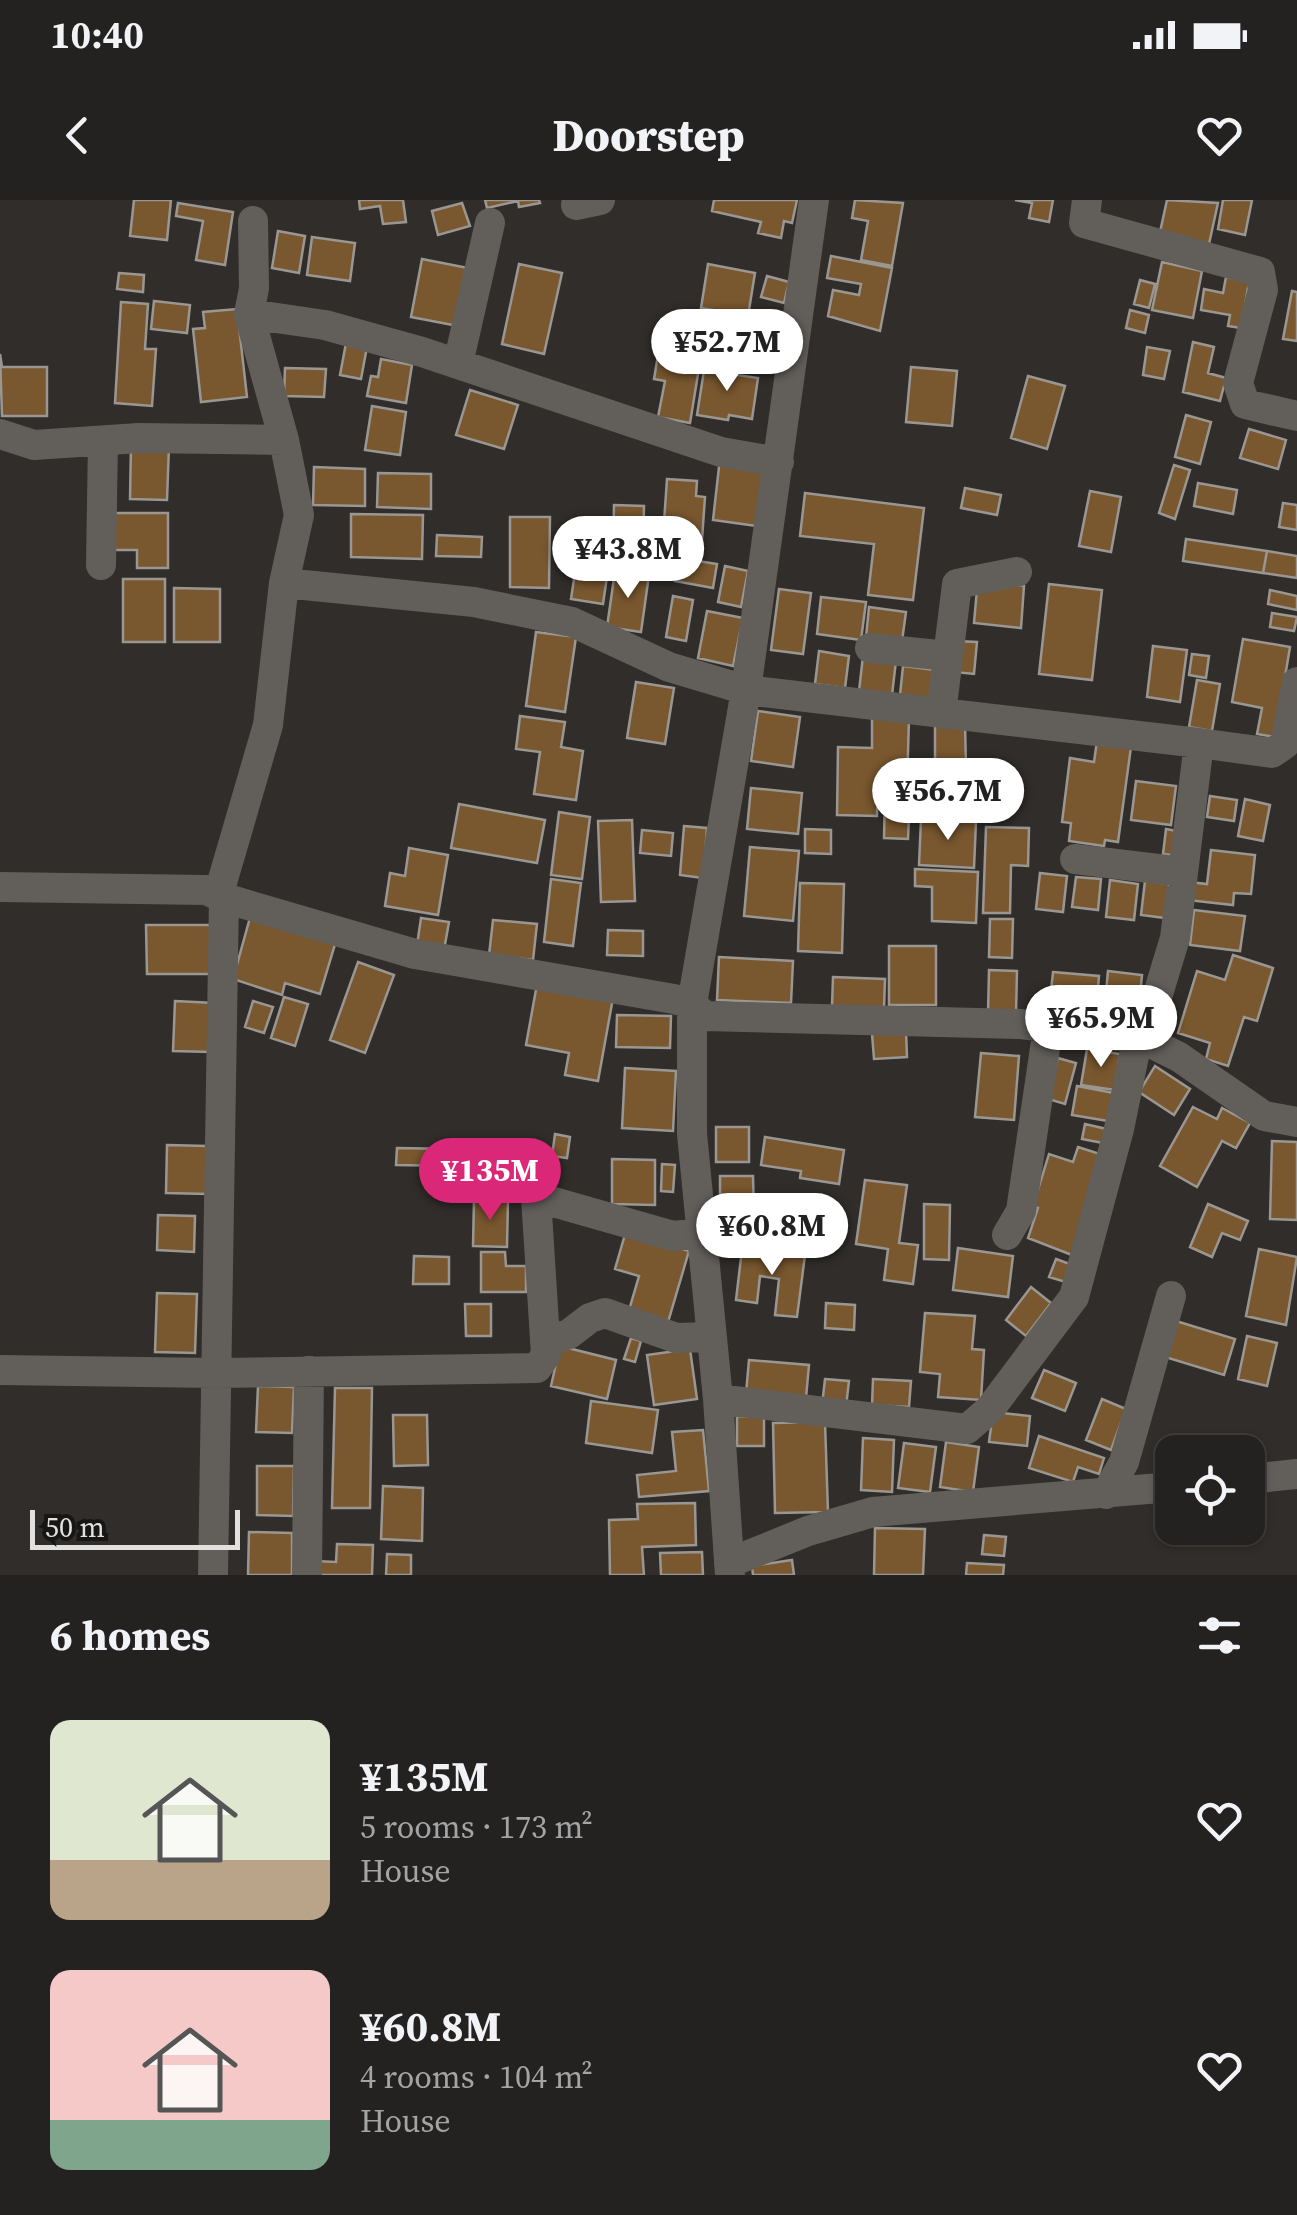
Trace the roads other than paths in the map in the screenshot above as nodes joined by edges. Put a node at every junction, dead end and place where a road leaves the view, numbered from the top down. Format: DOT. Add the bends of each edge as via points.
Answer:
graph roads {
  1 [pos="814,200"];
  2 [pos="1087,200"];
  3 [pos="253,221"];
  4 [pos="490,223"];
  5 [pos="249,314"];
  6 [pos="458,364"];
  7 [pos="1297,416"];
  8 [pos="0,434"];
  9 [pos="284,440"];
  10 [pos="103,441"];
  11 [pos="779,462"];
  12 [pos="100,565"];
  13 [pos="1017,572"];
  14 [pos="284,583"];
  15 [pos="870,648"];
  16 [pos="948,656"];
  17 [pos="1297,682"];
  18 [pos="746,690"];
  19 [pos="941,714"];
  20 [pos="1292,739"];
  21 [pos="1198,743"];
  22 [pos="1075,859"];
  23 [pos="1182,872"];
  24 [pos="0,887"];
  25 [pos="224,898"];
  26 [pos="692,1004"];
  27 [pos="1048,1028"];
  28 [pos="1143,1039"];
  29 [pos="1297,1122"];
  30 [pos="702,1232"];
  31 [pos="1007,1235"];
  32 [pos="1171,1296"];
  33 [pos="712,1337"];
  34 [pos="546,1341"];
  35 [pos="0,1370"];
  36 [pos="309,1371"];
  37 [pos="216,1372"];
  38 [pos="718,1399"];
  39 [pos="1297,1474"];
  40 [pos="1265,1477"];
  41 [pos="1155,1489"];
  42 [pos="1106,1494"];
  43 [pos="730,1569"];
  44 [pos="212,1575"];
  45 [pos="307,1575"];
  1 -- 11 [label="street"];
  2 -- 7 [label="street" via="1084,222 1260,272 1262,290 1238,383 1245,404"];
  3 -- 5 [label="street"];
  4 -- 6 [label="street"];
  5 -- 6 [label="street" via="325,324"];
  5 -- 9 [label="street"];
  6 -- 11 [label="street" via="703,446"];
  8 -- 10 [label="street" via="34,445"];
  9 -- 10 [label="street"];
  9 -- 14 [label="street" via="299,515"];
  10 -- 12 [label="street"];
  11 -- 18 [label="street"];
  13 -- 16 [label="street" via="957,584"];
  14 -- 18 [label="street" via="474,602 572,622 669,667"];
  14 -- 25 [label="street" via="268,725 221,886"];
  15 -- 16 [label="street"];
  16 -- 19 [label="street"];
  17 -- 20 [label="street"];
  18 -- 19 [label="street"];
  18 -- 26 [label="street"];
  19 -- 21 [label="street"];
  20 -- 21 [label="street" via="1272,752"];
  21 -- 23 [label="street"];
  22 -- 23 [label="street"];
  23 -- 28 [label="street" via="1175,938"];
  24 -- 25 [label="street" via="206,890"];
  25 -- 26 [label="street" via="416,954"];
  25 -- 37 [label="street"];
  26 -- 27 [label="street" via="705,1016"];
  26 -- 30 [label="street" via="692,1134"];
  27 -- 28 [label="street"];
  27 -- 31 [label="street" via="1022,1210"];
  28 -- 29 [label="street" via="1264,1116"];
  28 -- 38 [label="street" via="1074,1297 990,1410 967,1428"];
  30 -- 33 [label="street"];
  30 -- 34 [label="street" via="673,1236 536,1196"];
  32 -- 42 [label="street" via="1124,1462"];
  33 -- 34 [label="street" via="676,1338 605,1314"];
  33 -- 38 [label="street"];
  34 -- 36 [label="street" via="537,1368"];
  35 -- 37 [label="street"];
  36 -- 37 [label="street"];
  36 -- 45 [label="street"];
  37 -- 44 [label="street"];
  38 -- 43 [label="street"];
  39 -- 40 [label="street"];
  41 -- 42 [label="street"];
  42 -- 43 [label="street" via="872,1512 808,1531"];
}
